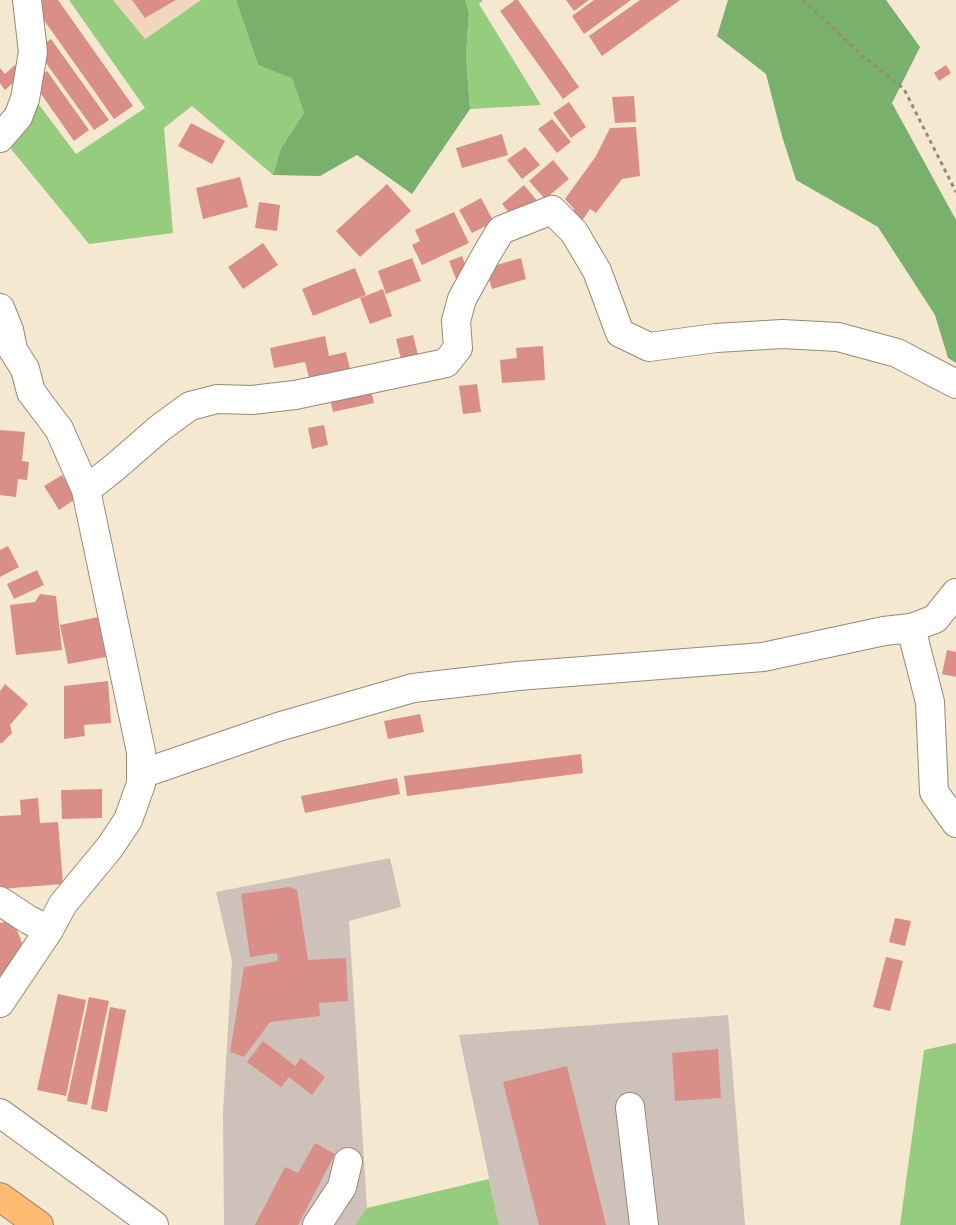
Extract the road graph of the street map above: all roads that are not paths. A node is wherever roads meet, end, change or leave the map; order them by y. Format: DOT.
graph roads {
  1 [pos="26,0"];
  2 [pos="0,138"];
  3 [pos="0,308"];
  4 [pos="956,384"];
  5 [pos="86,490"];
  6 [pos="956,593"];
  7 [pos="910,628"];
  8 [pos="141,774"];
  9 [pos="956,823"];
  10 [pos="0,901"];
  11 [pos="49,930"];
  12 [pos="0,1003"];
  13 [pos="630,1107"];
  14 [pos="0,1113"];
  15 [pos="348,1162"];
  16 [pos="0,1197"];
  17 [pos="39,1225"];
  18 [pos="154,1225"];
  19 [pos="317,1225"];
  20 [pos="644,1225"];
  1 -- 2 [label="street"];
  3 -- 5 [label="street"];
  4 -- 5 [label="street"];
  5 -- 8 [label="street"];
  6 -- 7 [label="street"];
  7 -- 8 [label="street"];
  7 -- 9 [label="street"];
  8 -- 11 [label="street"];
  10 -- 11 [label="street"];
  11 -- 12 [label="street"];
  13 -- 20 [label="street"];
  14 -- 18 [label="street"];
  15 -- 19 [label="street"];
  16 -- 17 [label="highway"];
}
